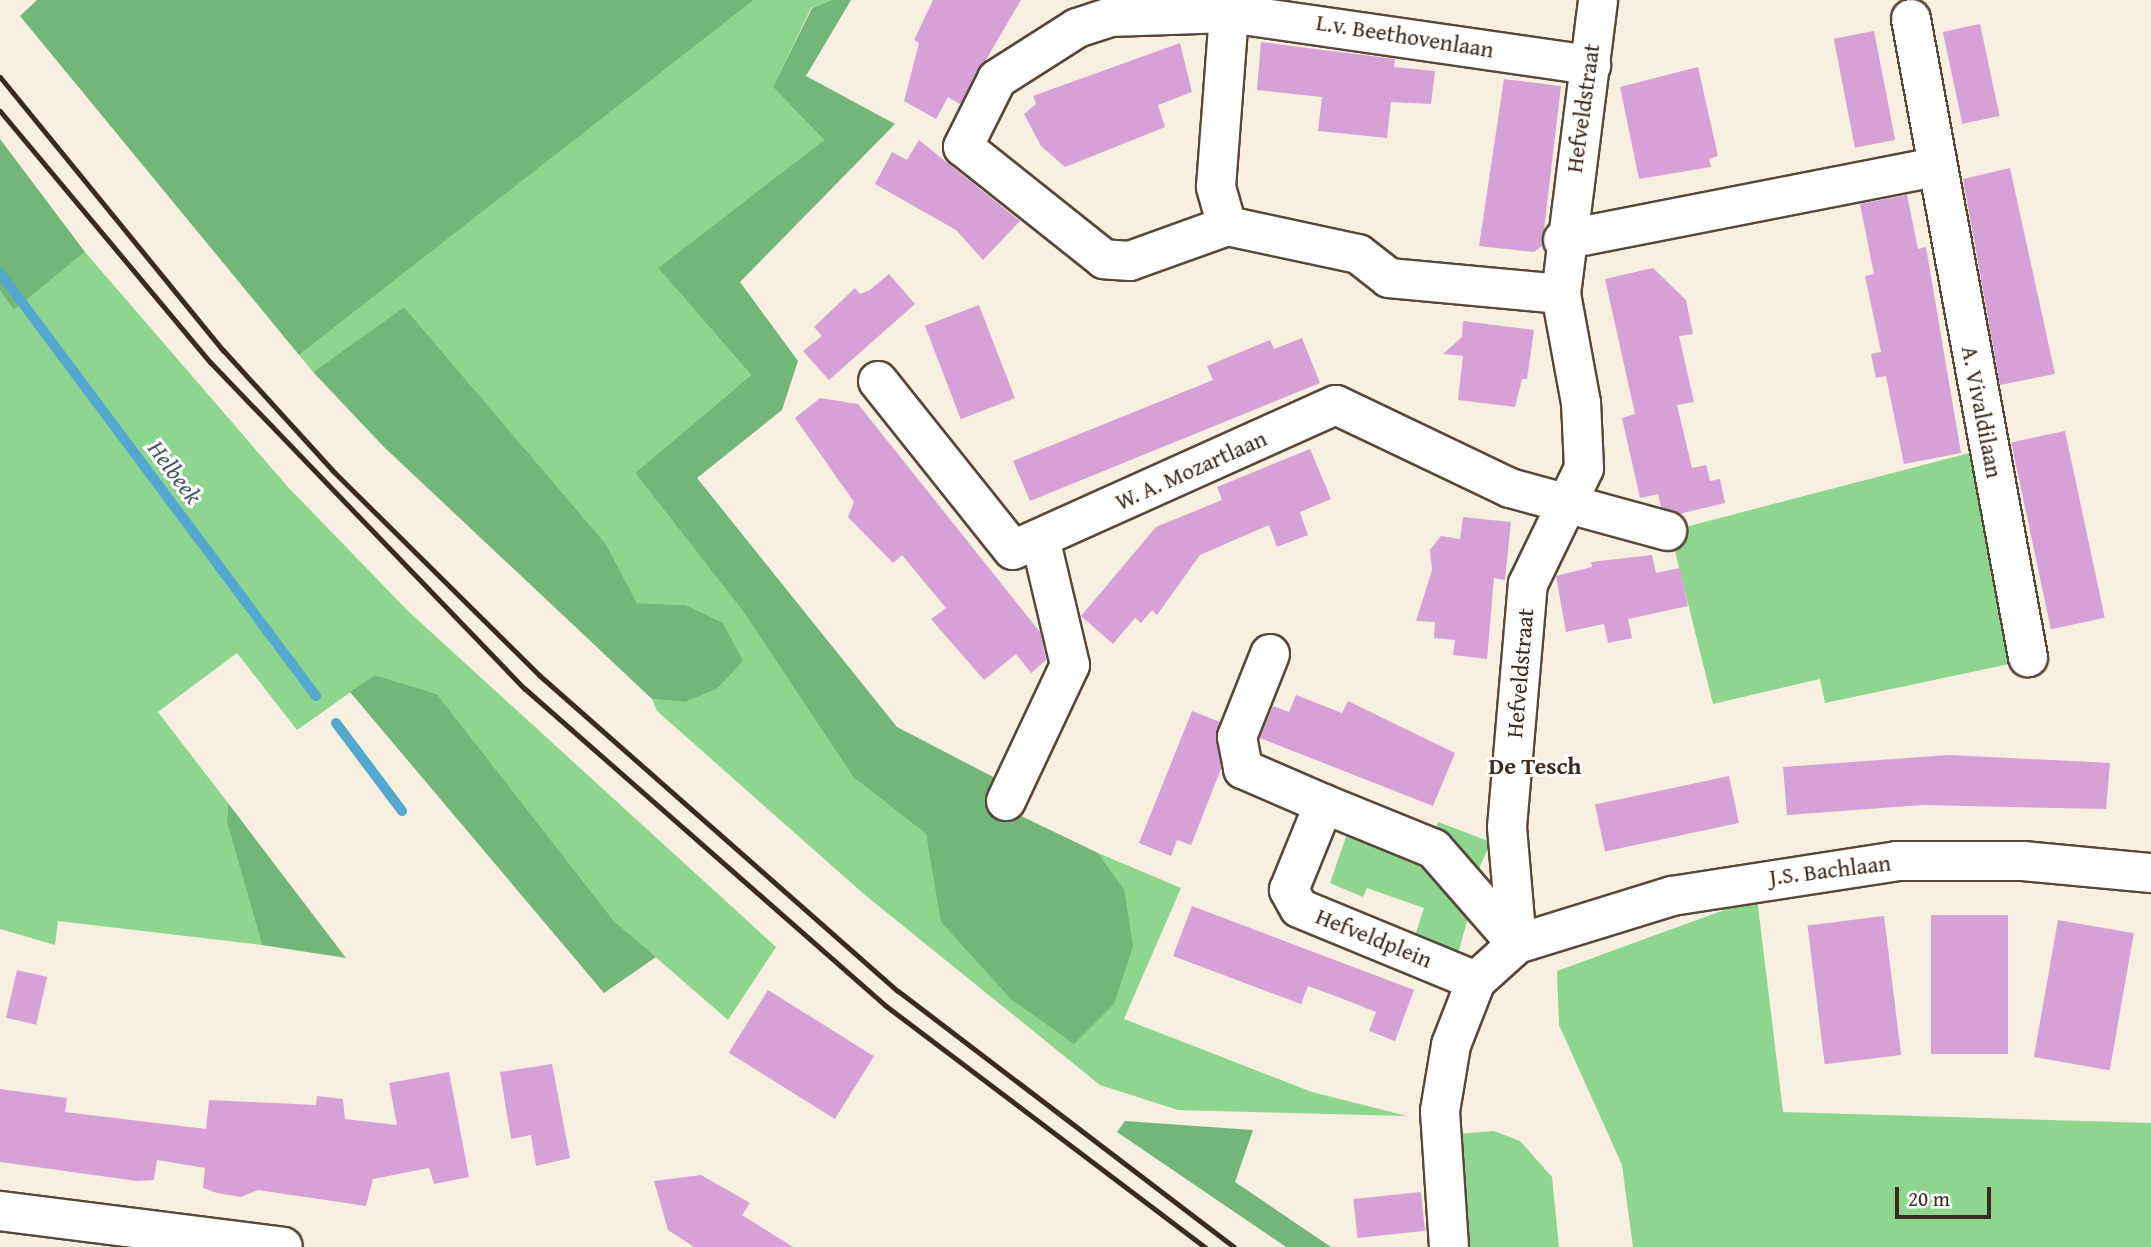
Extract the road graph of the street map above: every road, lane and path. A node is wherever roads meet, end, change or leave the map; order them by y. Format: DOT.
graph roads {
  1 [pos="1598,0"];
  2 [pos="1229,13"];
  3 [pos="1072,14"];
  4 [pos="1911,19"];
  5 [pos="1591,65"];
  6 [pos="1934,167"];
  7 [pos="1227,226"];
  8 [pos="1563,240"];
  9 [pos="1561,294"];
  10 [pos="878,381"];
  11 [pos="1567,503"];
  12 [pos="1667,531"];
  13 [pos="1040,538"];
  14 [pos="1270,654"];
  15 [pos="2028,657"];
  16 [pos="1006,801"];
  17 [pos="1324,804"];
  18 [pos="2151,873"];
  19 [pos="1517,944"];
  20 [pos="1476,981"];
  21 [pos="0,1210"];
  22 [pos="284,1247"];
  23 [pos="1449,1247"];
  1 -- 5 [label="street, Hefveldstraat"];
  2 -- 3 [label="street, L.v. Beethovenlaan"];
  2 -- 5 [label="street, L.v. Beethovenlaan"];
  2 -- 7 [label="street"];
  3 -- 7 [label="street, L.v. Beethovenlaan"];
  4 -- 6 [label="street, A. Vivaldilaan"];
  5 -- 8 [label="street, Hefveldstraat"];
  6 -- 8 [label="street"];
  6 -- 15 [label="street, A. Vivaldilaan"];
  7 -- 9 [label="street"];
  8 -- 9 [label="street, Hefveldstraat"];
  9 -- 11 [label="street, Hefveldstraat"];
  10 -- 13 [label="street, W. A. Mozartlaan"];
  11 -- 12 [label="street"];
  11 -- 13 [label="street, W. A. Mozartlaan"];
  11 -- 19 [label="street, Hefveldstraat"];
  13 -- 16 [label="street"];
  14 -- 17 [label="street"];
  17 -- 19 [label="street"];
  17 -- 20 [label="street, Hefveldplein"];
  18 -- 19 [label="street, J.S. Bachlaan"];
  19 -- 20 [label="street"];
  20 -- 23 [label="street"];
  21 -- 22 [label="street"];
}
